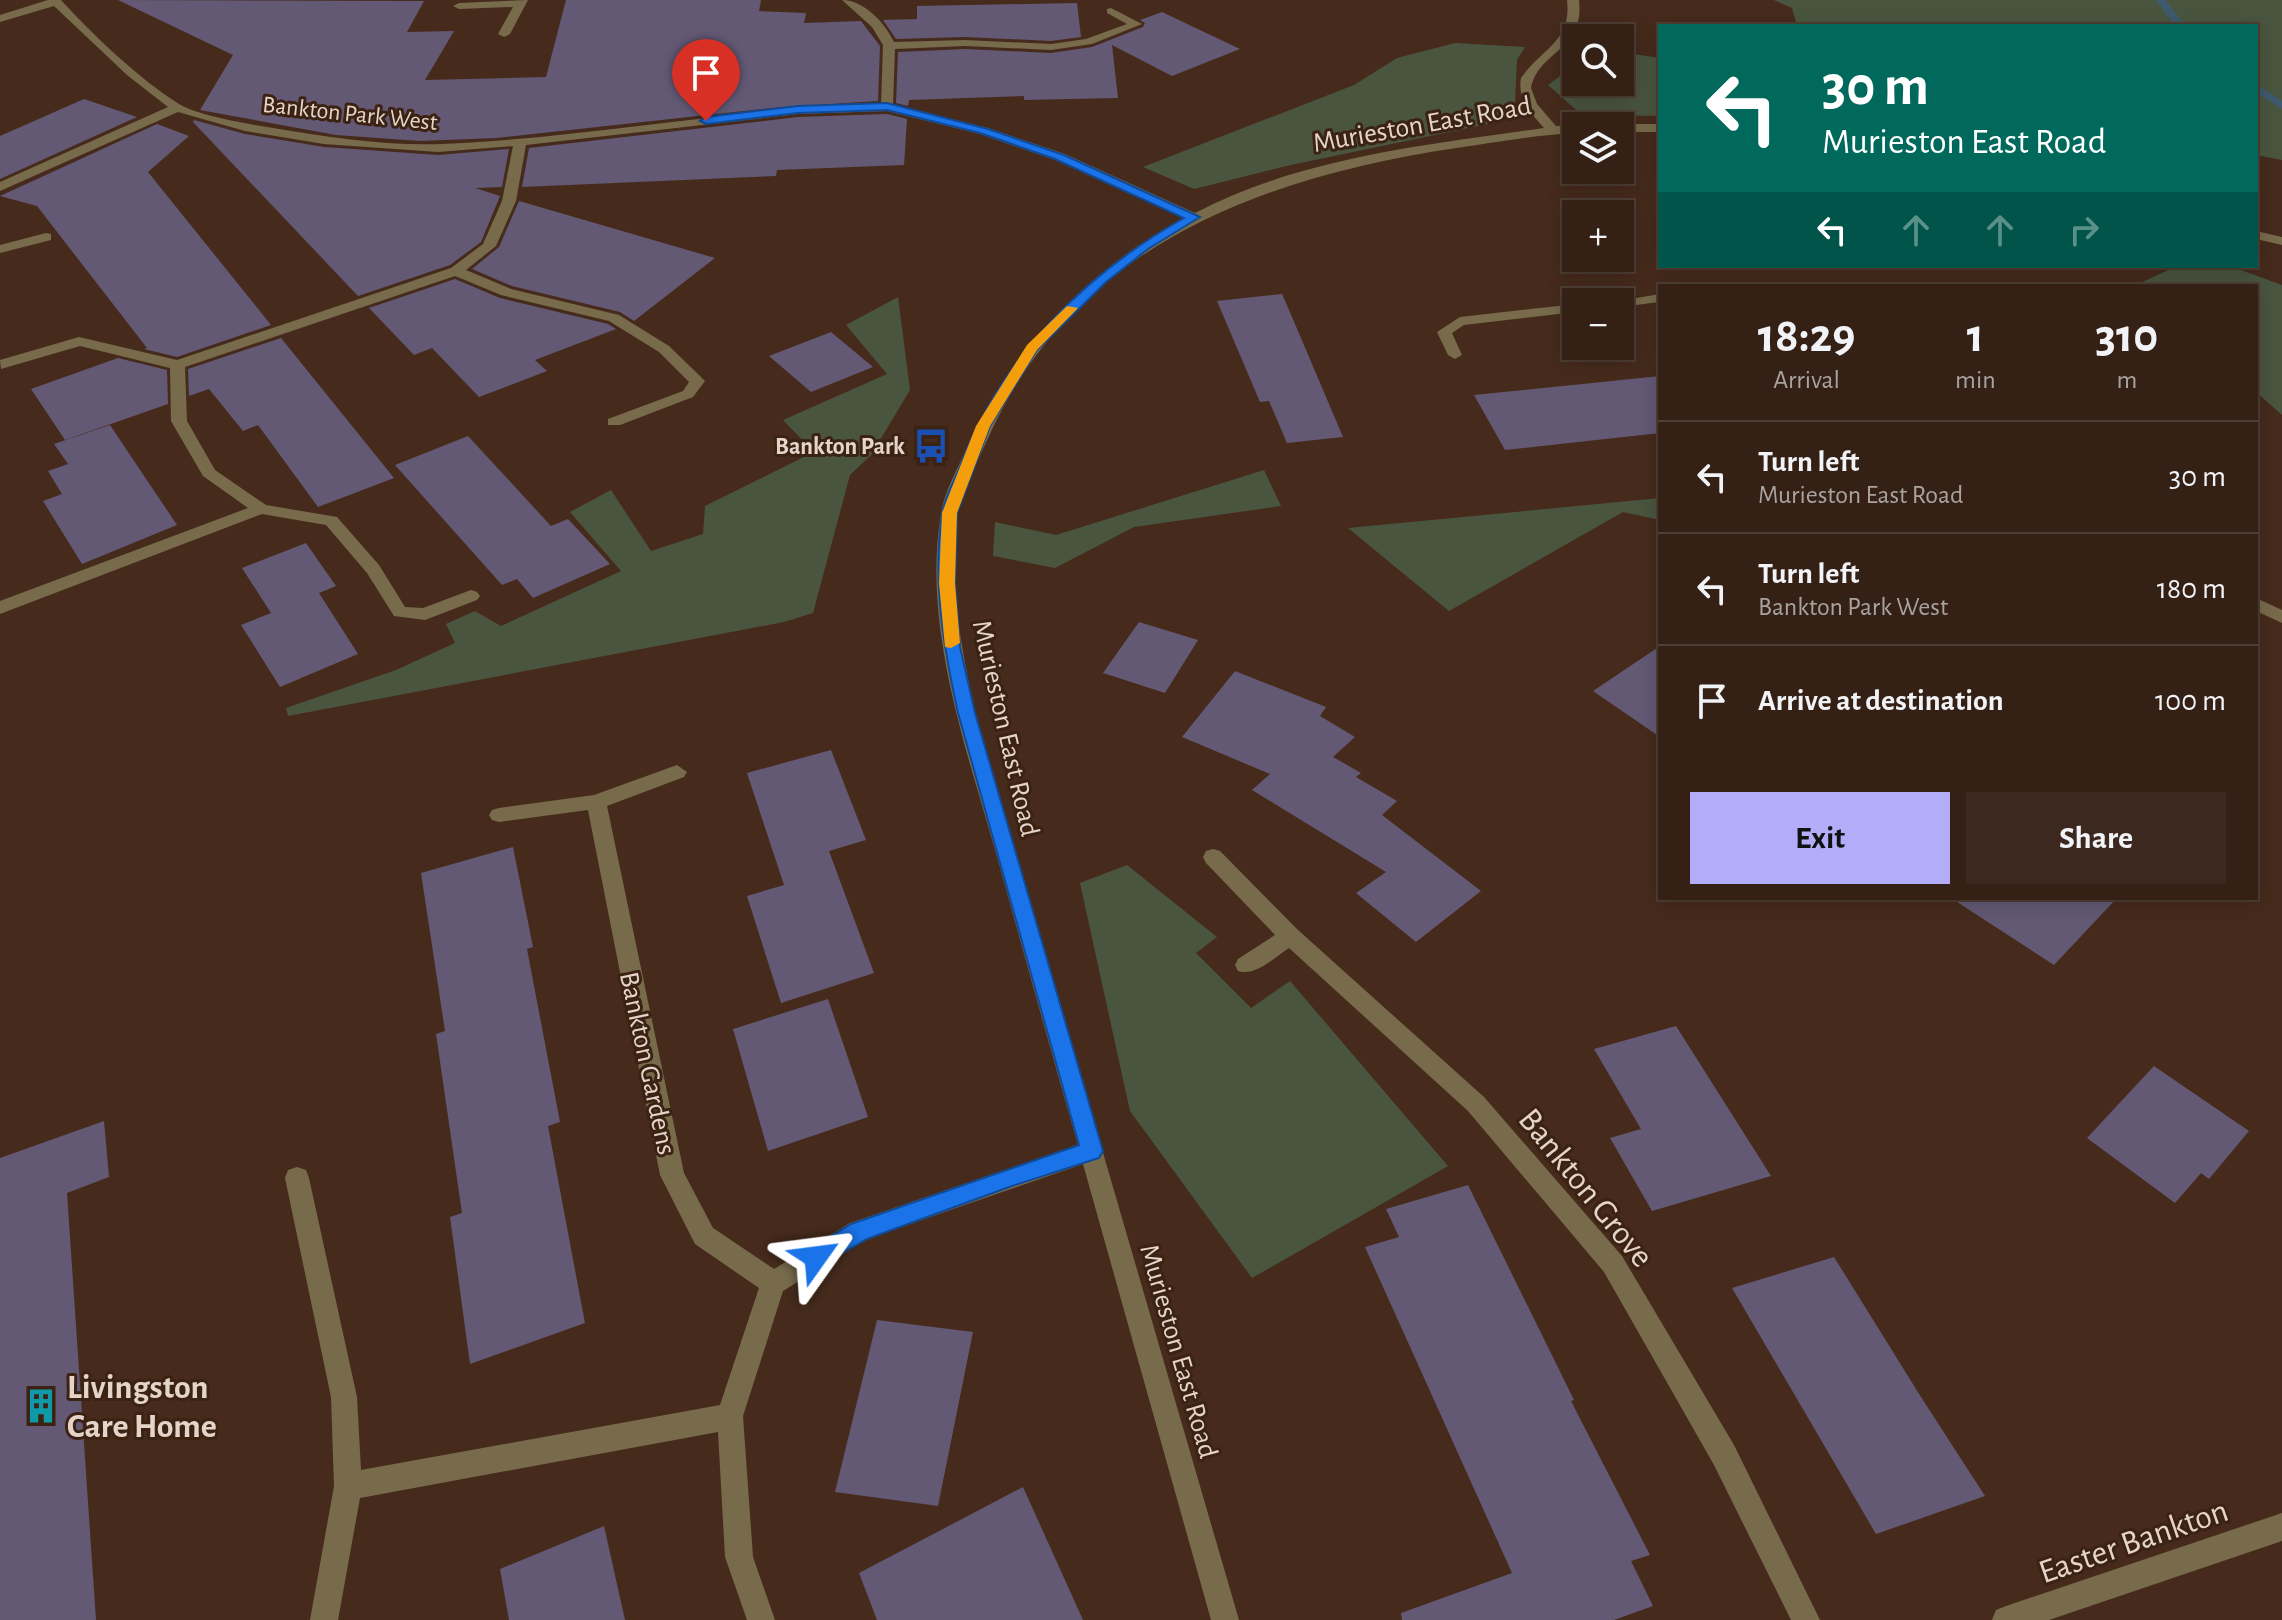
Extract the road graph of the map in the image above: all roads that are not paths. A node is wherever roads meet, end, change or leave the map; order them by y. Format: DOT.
graph roads {
  1 [pos="848,0"];
  2 [pos="1573,0"];
  3 [pos="56,1"];
  4 [pos="520,2"];
  5 [pos="459,6"];
  6 [pos="1111,11"];
  7 [pos="0,19"];
  8 [pos="504,34"];
  9 [pos="891,46"];
  10 [pos="887,107"];
  11 [pos="177,108"];
  12 [pos="1634,128"];
  13 [pos="1658,128"];
  14 [pos="1553,130"];
  15 [pos="1562,130"];
  16 [pos="520,142"];
  17 [pos="0,187"];
  18 [pos="1193,217"];
  19 [pos="2258,235"];
  20 [pos="46,237"];
  21 [pos="2282,241"];
  22 [pos="0,249"];
  23 [pos="456,271"];
  24 [pos="1658,298"];
  25 [pos="1634,301"];
  26 [pos="1562,310"];
  27 [pos="1455,355"];
  28 [pos="1,364"];
  29 [pos="177,365"];
  30 [pos="614,422"];
  31 [pos="261,509"];
  32 [pos="471,596"];
  33 [pos="2258,605"];
  34 [pos="0,608"];
  35 [pos="2282,617"];
  36 [pos="677,772"];
  37 [pos="596,802"];
  38 [pos="499,815"];
  39 [pos="1213,857"];
  40 [pos="1290,936"];
  41 [pos="1246,965"];
  42 [pos="1092,1151"];
  43 [pos="297,1178"];
  44 [pos="773,1283"];
  45 [pos="730,1416"];
  46 [pos="348,1486"];
  47 [pos="2282,1527"];
  48 [pos="324,1620"];
  49 [pos="761,1620"];
  50 [pos="1225,1620"];
  51 [pos="1806,1620"];
  52 [pos="2006,1620"];
  1 -- 9 [label="street"];
  2 -- 14 [label="street"];
  3 -- 7 [label="street, Bankton Park West"];
  3 -- 11 [label="street, Bankton Park West"];
  4 -- 5 [label="street"];
  4 -- 8 [label="street"];
  6 -- 9 [label="street"];
  9 -- 10 [label="street"];
  10 -- 16 [label="street, Bankton Park West"];
  10 -- 18 [label="street, Bankton Park West"];
  11 -- 16 [label="street, Bankton Park West"];
  11 -- 17 [label="street"];
  12 -- 13 [label="street"];
  14 -- 15 [label="street, Murieston East Road"];
  14 -- 18 [label="street, Murieston East Road"];
  16 -- 23 [label="street"];
  18 -- 42 [label="street, Murieston East Road"];
  19 -- 21 [label="street"];
  20 -- 22 [label="street"];
  23 -- 29 [label="street"];
  23 -- 30 [label="street"];
  24 -- 25 [label="street"];
  26 -- 27 [label="street"];
  28 -- 29 [label="street"];
  29 -- 31 [label="street"];
  31 -- 32 [label="street"];
  31 -- 34 [label="street"];
  33 -- 35 [label="street"];
  36 -- 37 [label="street"];
  37 -- 38 [label="street"];
  37 -- 44 [label="street, Bankton Gardens"];
  39 -- 40 [label="street, Bankton Grove"];
  40 -- 41 [label="street"];
  40 -- 51 [label="street, Bankton Grove"];
  42 -- 44 [label="street"];
  42 -- 50 [label="street, Murieston East Road"];
  43 -- 46 [label="street"];
  44 -- 45 [label="street"];
  45 -- 46 [label="street"];
  45 -- 49 [label="street"];
  46 -- 48 [label="street"];
  47 -- 52 [label="street, Easter Bankton"];
}
